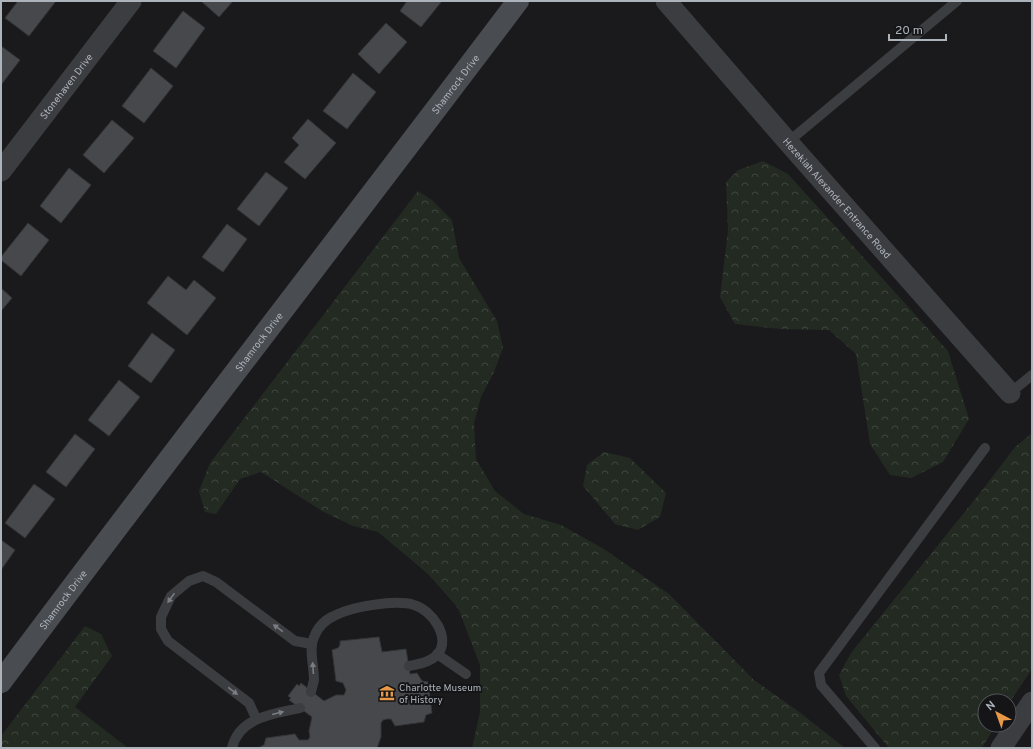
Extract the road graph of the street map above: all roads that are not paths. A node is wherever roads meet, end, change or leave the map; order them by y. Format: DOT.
graph roads {
  1 [pos="131,1"];
  2 [pos="518,1"];
  3 [pos="666,1"];
  4 [pos="957,1"];
  5 [pos="788,142"];
  6 [pos="1,171"];
  7 [pos="1032,375"];
  8 [pos="1010,393"];
  9 [pos="985,448"];
  10 [pos="312,644"];
  11 [pos="437,654"];
  12 [pos="409,666"];
  13 [pos="466,674"];
  14 [pos="1,682"];
  15 [pos="312,692"];
  16 [pos="1032,702"];
  17 [pos="300,708"];
  18 [pos="256,718"];
  19 [pos="232,748"];
  20 [pos="875,748"];
  21 [pos="1001,748"];
  1 -- 6 [label="street, Stonehaven Drive"];
  2 -- 14 [label="street, Shamrock Drive"];
  3 -- 5 [label="street, Hezekiah Alexander Entrance Road"];
  4 -- 5 [label="lane"];
  5 -- 8 [label="street, Hezekiah Alexander Entrance Road"];
  7 -- 8 [label="lane"];
  9 -- 20 [label="lane"];
  10 -- 11 [label="lane"];
  15 -- 10 [label="lane, one-way"];
  10 -- 18 [label="lane, one-way"];
  11 -- 12 [label="lane"];
  11 -- 13 [label="lane"];
  16 -- 21 [label="street"];
  18 -- 17 [label="lane, one-way"];
  18 -- 19 [label="lane"];
}
